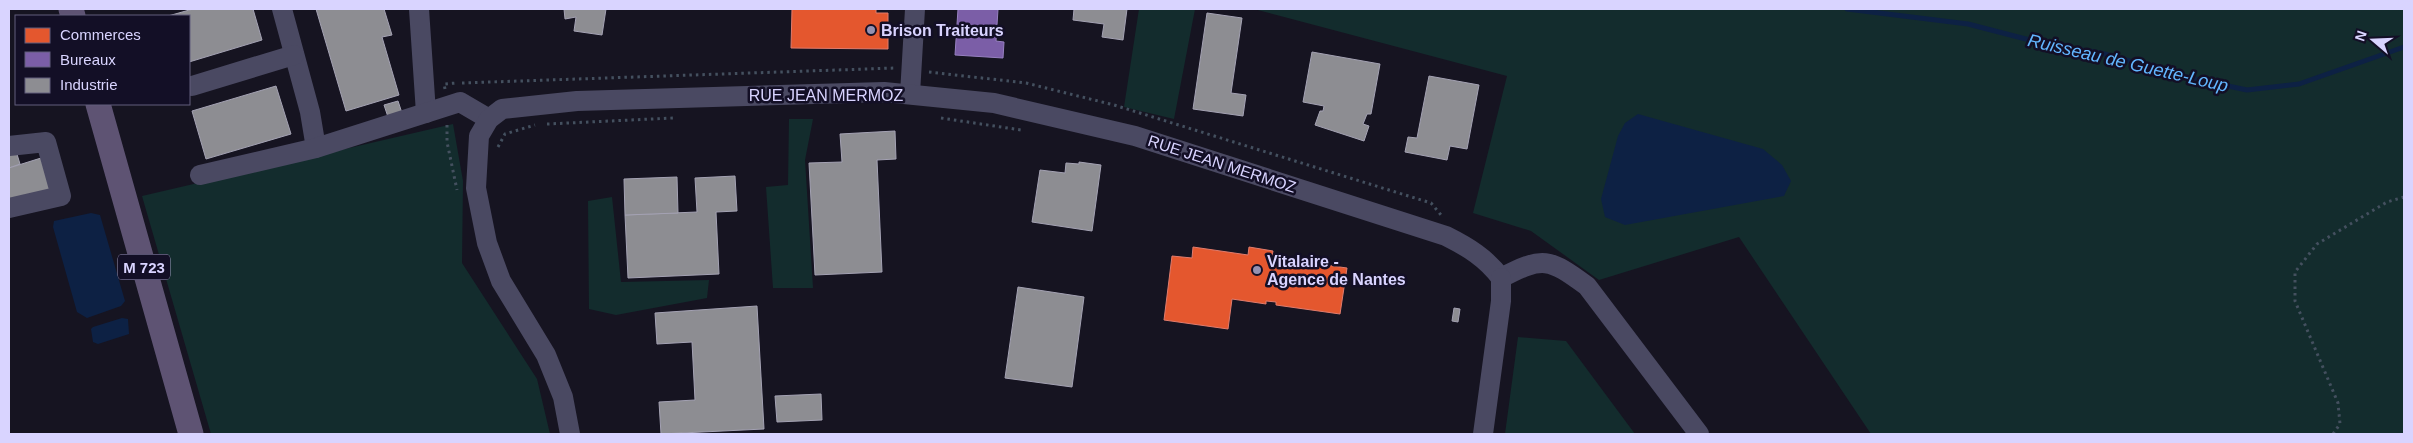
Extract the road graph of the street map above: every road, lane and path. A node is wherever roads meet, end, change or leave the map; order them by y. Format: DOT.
graph roads {
  1 [pos="282,9"];
  2 [pos="420,9"];
  3 [pos="916,9"];
  4 [pos="294,55"];
  5 [pos="192,86"];
  6 [pos="910,94"];
  7 [pos="98,105"];
  8 [pos="426,112"];
  9 [pos="937,117"];
  10 [pos="674,118"];
  11 [pos="489,119"];
  12 [pos="1031,131"];
  13 [pos="9,146"];
  14 [pos="316,148"];
  15 [pos="496,154"];
  16 [pos="200,175"];
  17 [pos="2404,197"];
  18 [pos="9,208"];
  19 [pos="1500,278"];
  20 [pos="191,433"];
  21 [pos="570,434"];
  22 [pos="1483,434"];
  23 [pos="1699,434"];
  24 [pos="2333,434"];
  1 -- 4 [label="street"];
  2 -- 8 [label="street"];
  3 -- 6 [label="street"];
  4 -- 5 [label="street"];
  4 -- 14 [label="street"];
  6 -- 11 [label="street, RUE JEAN MERMOZ"];
  6 -- 19 [label="street, RUE JEAN MERMOZ"];
  7 -- 20 [label="main road, M 723"];
  8 -- 11 [label="street"];
  8 -- 14 [label="street"];
  9 -- 12 [label="path"];
  10 -- 15 [label="path"];
  11 -- 21 [label="street"];
  13 -- 18 [label="street"];
  14 -- 16 [label="street"];
  17 -- 24 [label="path"];
  19 -- 22 [label="street"];
  19 -- 23 [label="street"];
}
